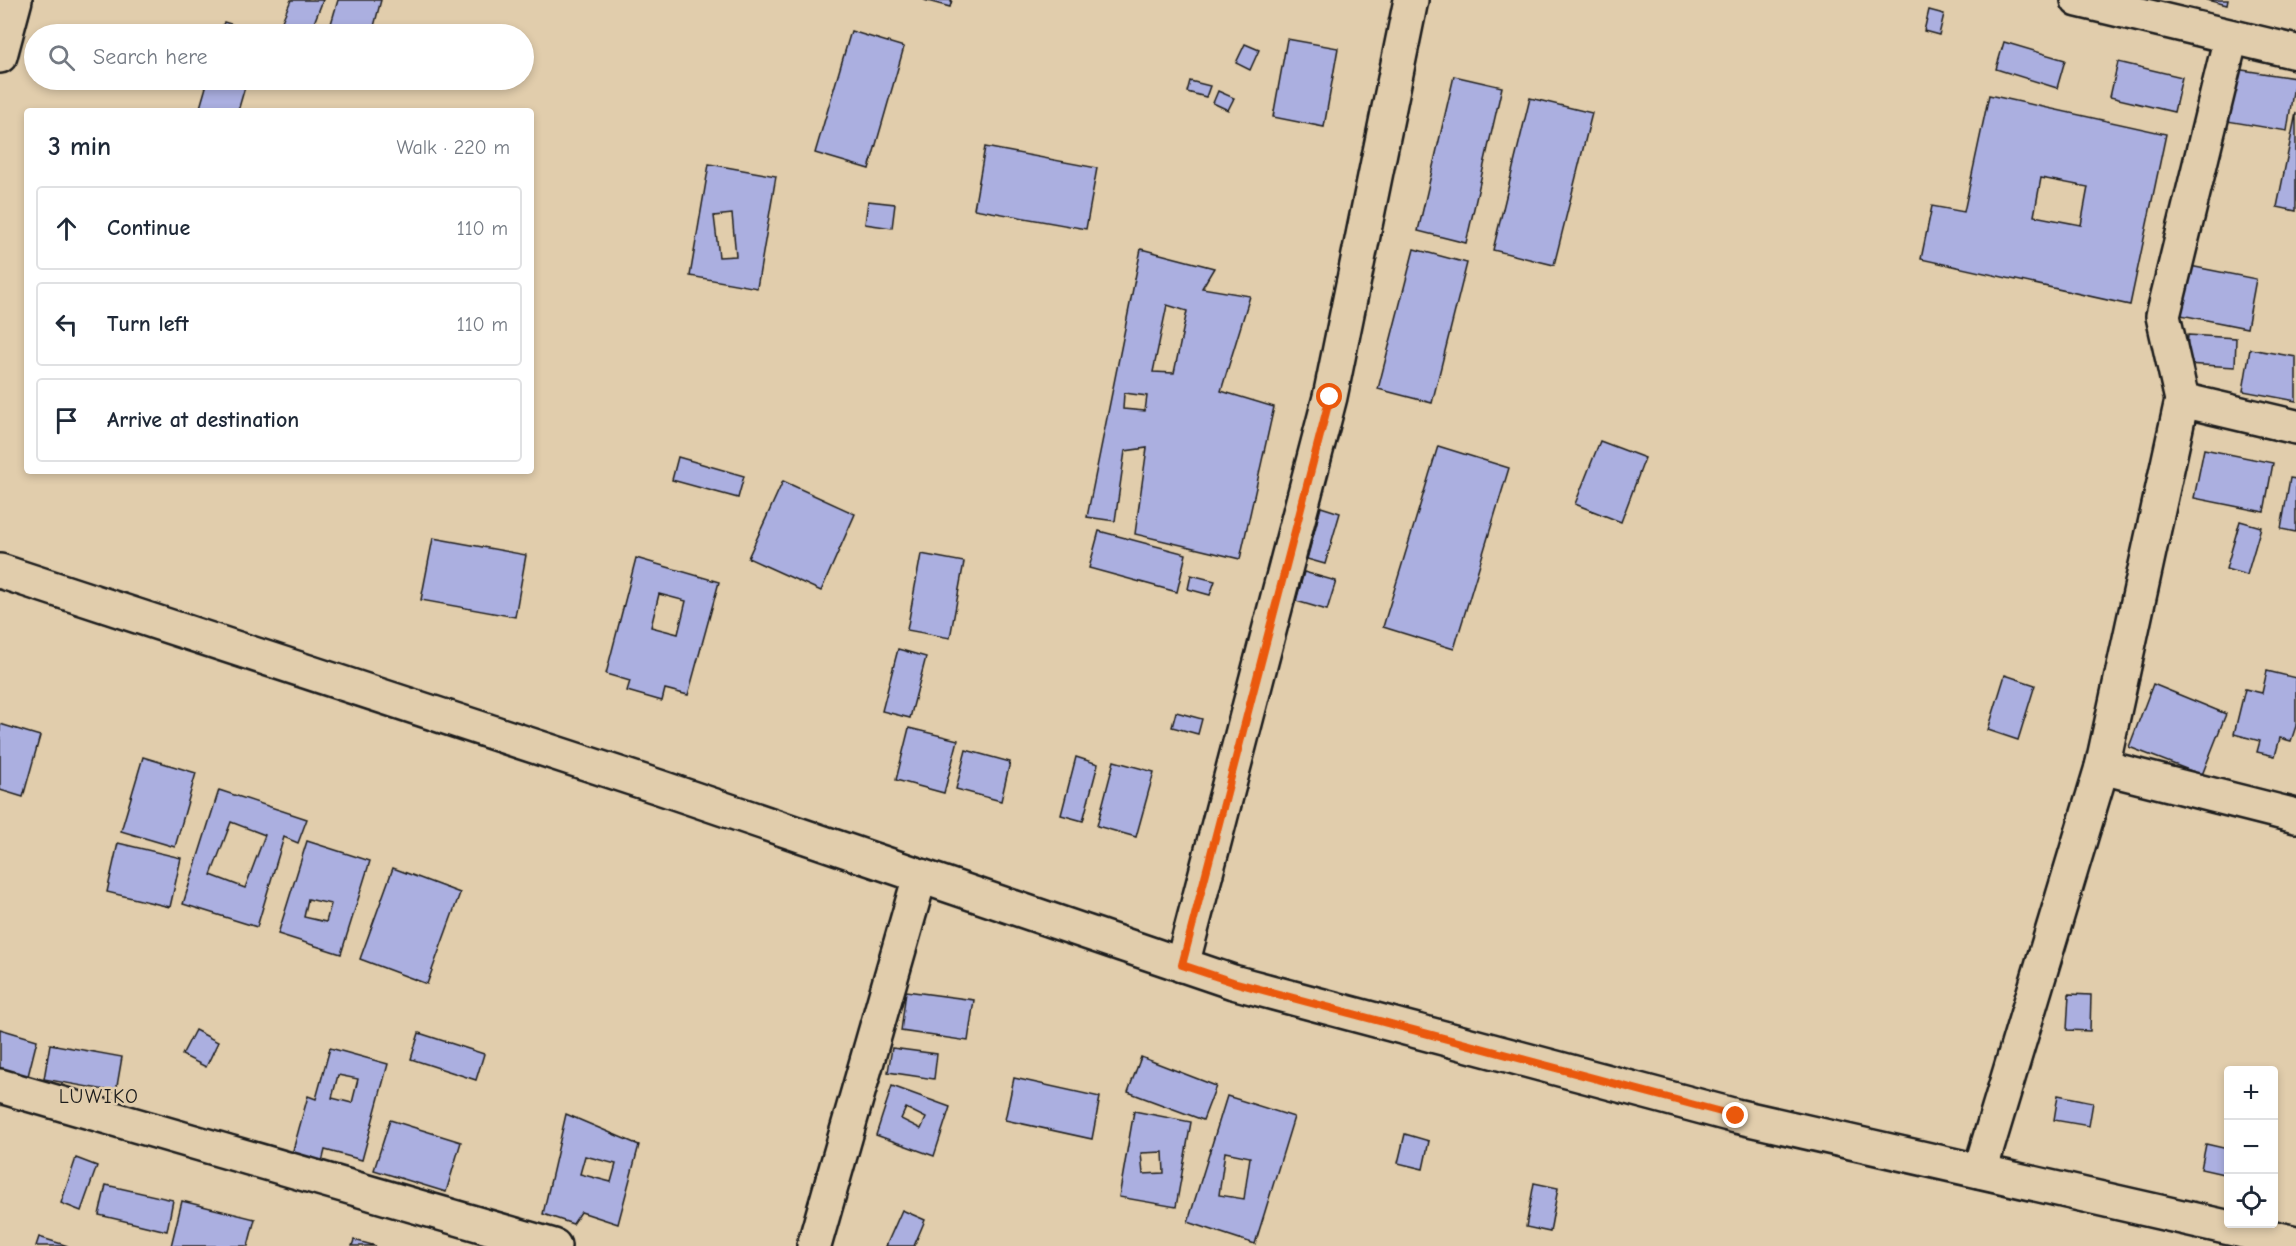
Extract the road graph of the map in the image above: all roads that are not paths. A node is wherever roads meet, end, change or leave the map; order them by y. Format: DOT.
graph roads {
  1 [pos="15,0"];
  2 [pos="1411,0"];
  3 [pos="2078,0"];
  4 [pos="2231,37"];
  5 [pos="2296,52"];
  6 [pos="0,56"];
  7 [pos="2182,400"];
  8 [pos="2296,428"];
  9 [pos="0,571"];
  10 [pos="2102,767"];
  11 [pos="2296,816"];
  12 [pos="920,876"];
  13 [pos="1182,965"];
  14 [pos="0,1086"];
  15 [pos="1980,1171"];
  16 [pos="2296,1243"];
  17 [pos="554,1246"];
  18 [pos="814,1246"];
  1 -- 6 [label="street"];
  2 -- 13 [label="street"];
  3 -- 4 [label="street"];
  4 -- 5 [label="street"];
  4 -- 7 [label="street"];
  7 -- 8 [label="street"];
  7 -- 10 [label="street"];
  9 -- 12 [label="street"];
  10 -- 11 [label="street"];
  10 -- 15 [label="street"];
  12 -- 13 [label="street"];
  12 -- 18 [label="street"];
  13 -- 15 [label="street"];
  14 -- 17 [label="street"];
  15 -- 16 [label="street"];
}
